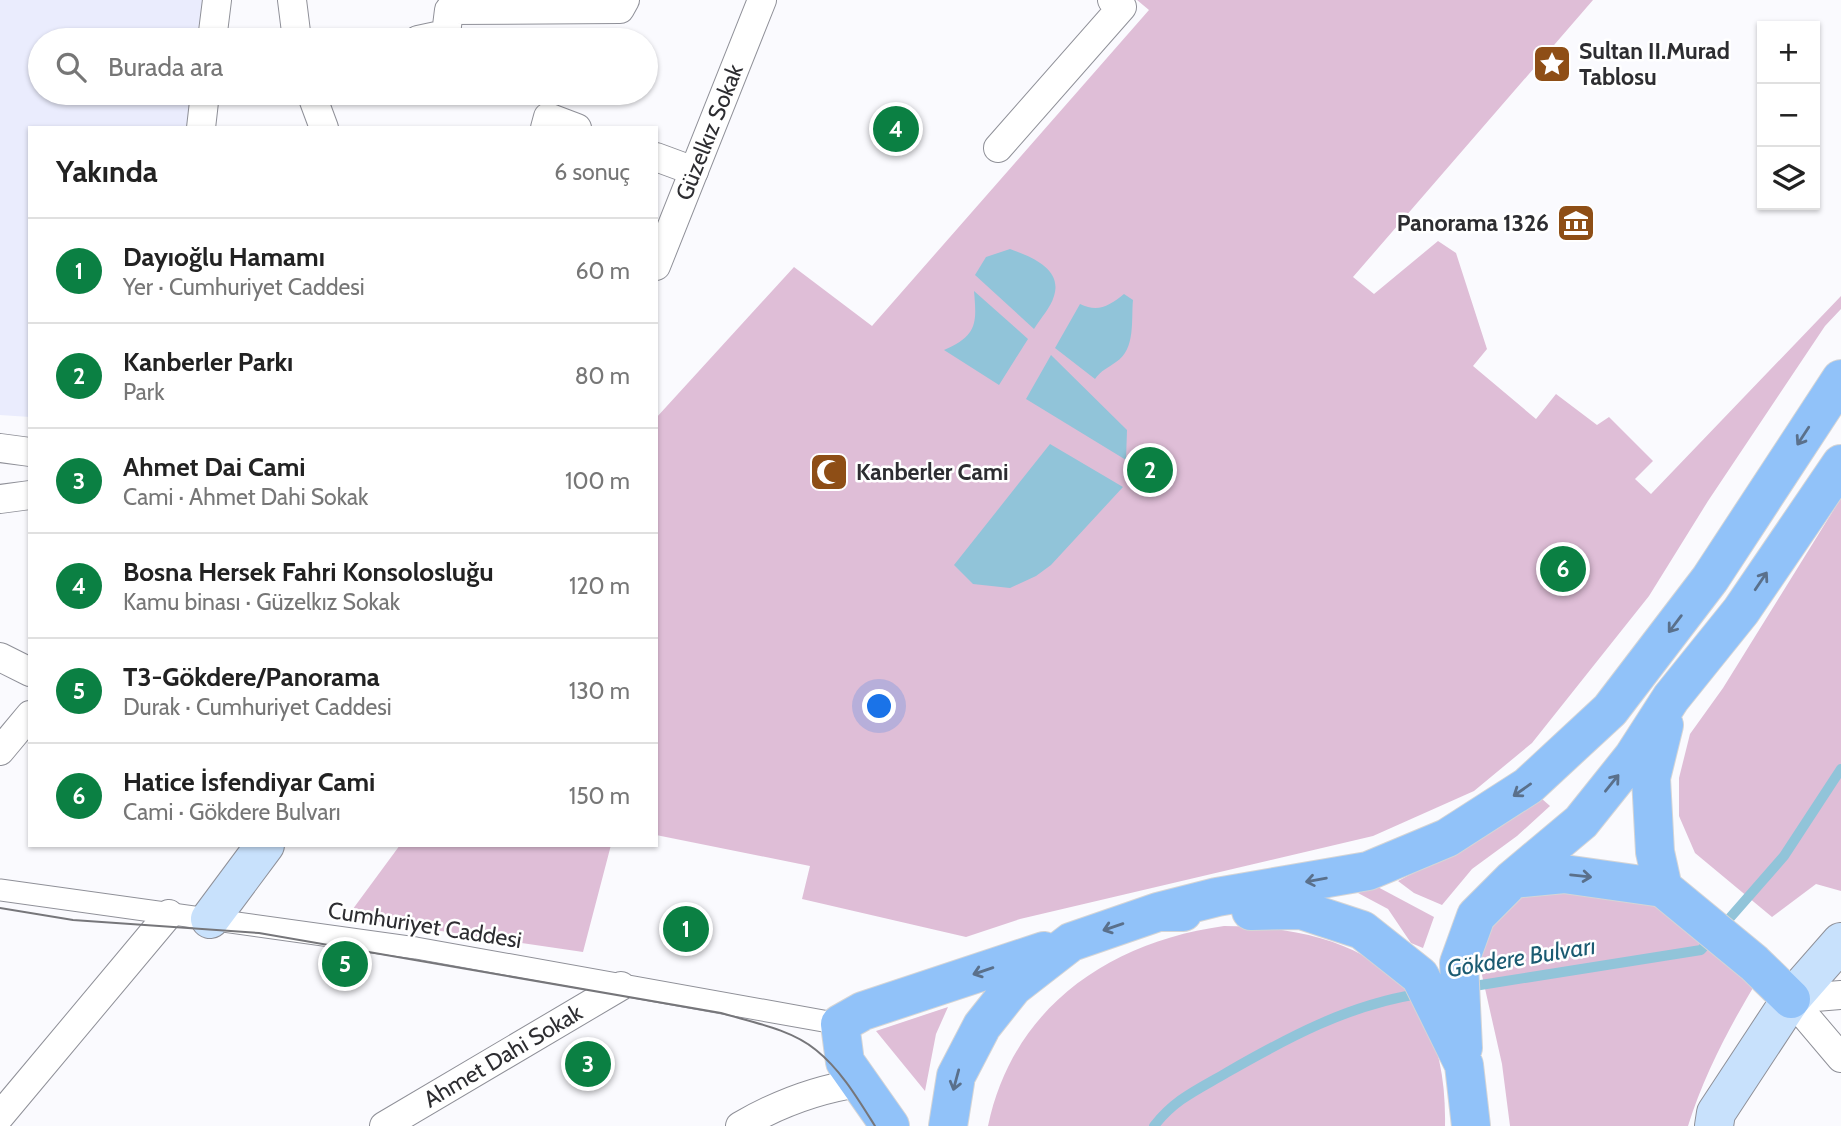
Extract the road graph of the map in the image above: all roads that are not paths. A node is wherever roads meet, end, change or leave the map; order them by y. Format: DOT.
graph roads {
  1 [pos="217,0"];
  2 [pos="292,0"];
  3 [pos="625,0"];
  4 [pos="762,0"];
  5 [pos="1112,0"];
  6 [pos="214,28"];
  7 [pos="296,28"];
  8 [pos="447,28"];
  9 [pos="204,105"];
  10 [pos="315,105"];
  11 [pos="546,122"];
  12 [pos="201,126"];
  13 [pos="323,126"];
  14 [pos="567,126"];
  15 [pos="998,148"];
  16 [pos="658,158"];
  17 [pos="694,172"];
  18 [pos="658,261"];
  19 [pos="1841,379"];
  20 [pos="0,449"];
  21 [pos="28,452"];
  22 [pos="1841,464"];
  23 [pos="28,495"];
  24 [pos="0,499"];
  25 [pos="0,657"];
  26 [pos="28,671"];
  27 [pos="1671,698"];
  28 [pos="28,717"];
  29 [pos="0,751"];
  30 [pos="264,847"];
  31 [pos="1513,878"];
  32 [pos="1662,888"];
  33 [pos="0,890"];
  34 [pos="1158,912"];
  35 [pos="169,914"];
  36 [pos="210,919"];
  37 [pos="1070,942"];
  38 [pos="1841,942"];
  39 [pos="621,986"];
  40 [pos="1841,995"];
  41 [pos="1791,999"];
  42 [pos="840,1024"];
  43 [pos="1841,1058"];
  44 [pos="1464,1065"];
  45 [pos="860,1083"];
  46 [pos="0,1116"];
  47 [pos="384,1126"];
  48 [pos="740,1126"];
  49 [pos="890,1126"];
  50 [pos="948,1126"];
  51 [pos="1471,1126"];
  52 [pos="1714,1126"];
  1 -- 6 [label="street"];
  2 -- 7 [label="street"];
  3 -- 8 [label="street"];
  4 -- 17 [label="street, Güzelkız Sokak"];
  5 -- 15 [label="street"];
  9 -- 12 [label="street"];
  10 -- 13 [label="street"];
  11 -- 14 [label="street"];
  16 -- 17 [label="street"];
  17 -- 18 [label="street, Güzelkız Sokak"];
  19 -- 34 [label="main road, one-way"];
  20 -- 21 [label="street"];
  27 -- 22 [label="main road, one-way"];
  23 -- 24 [label="street"];
  25 -- 26 [label="street"];
  31 -- 27 [label="main road, one-way"];
  27 -- 32 [label="main road"];
  28 -- 29 [label="street"];
  30 -- 36 [label="main road"];
  31 -- 32 [label="main road, one-way"];
  31 -- 44 [label="main road"];
  32 -- 41 [label="main road"];
  33 -- 35 [label="street, Cumhuriyet Caddesi"];
  34 -- 37 [label="main road, one-way"];
  34 -- 44 [label="main road"];
  35 -- 36 [label="street, Cumhuriyet Caddesi"];
  35 -- 46 [label="street"];
  36 -- 39 [label="street, Cumhuriyet Caddesi"];
  37 -- 42 [label="main road, one-way"];
  37 -- 50 [label="main road, one-way"];
  38 -- 41 [label="main road"];
  39 -- 42 [label="street, Cumhuriyet Caddesi"];
  39 -- 47 [label="street, Ahmet Dahi Sokak"];
  40 -- 41 [label="street"];
  41 -- 43 [label="street"];
  41 -- 52 [label="main road"];
  42 -- 45 [label="main road"];
  44 -- 51 [label="main road"];
  45 -- 48 [label="street"];
  45 -- 49 [label="main road"];
}
